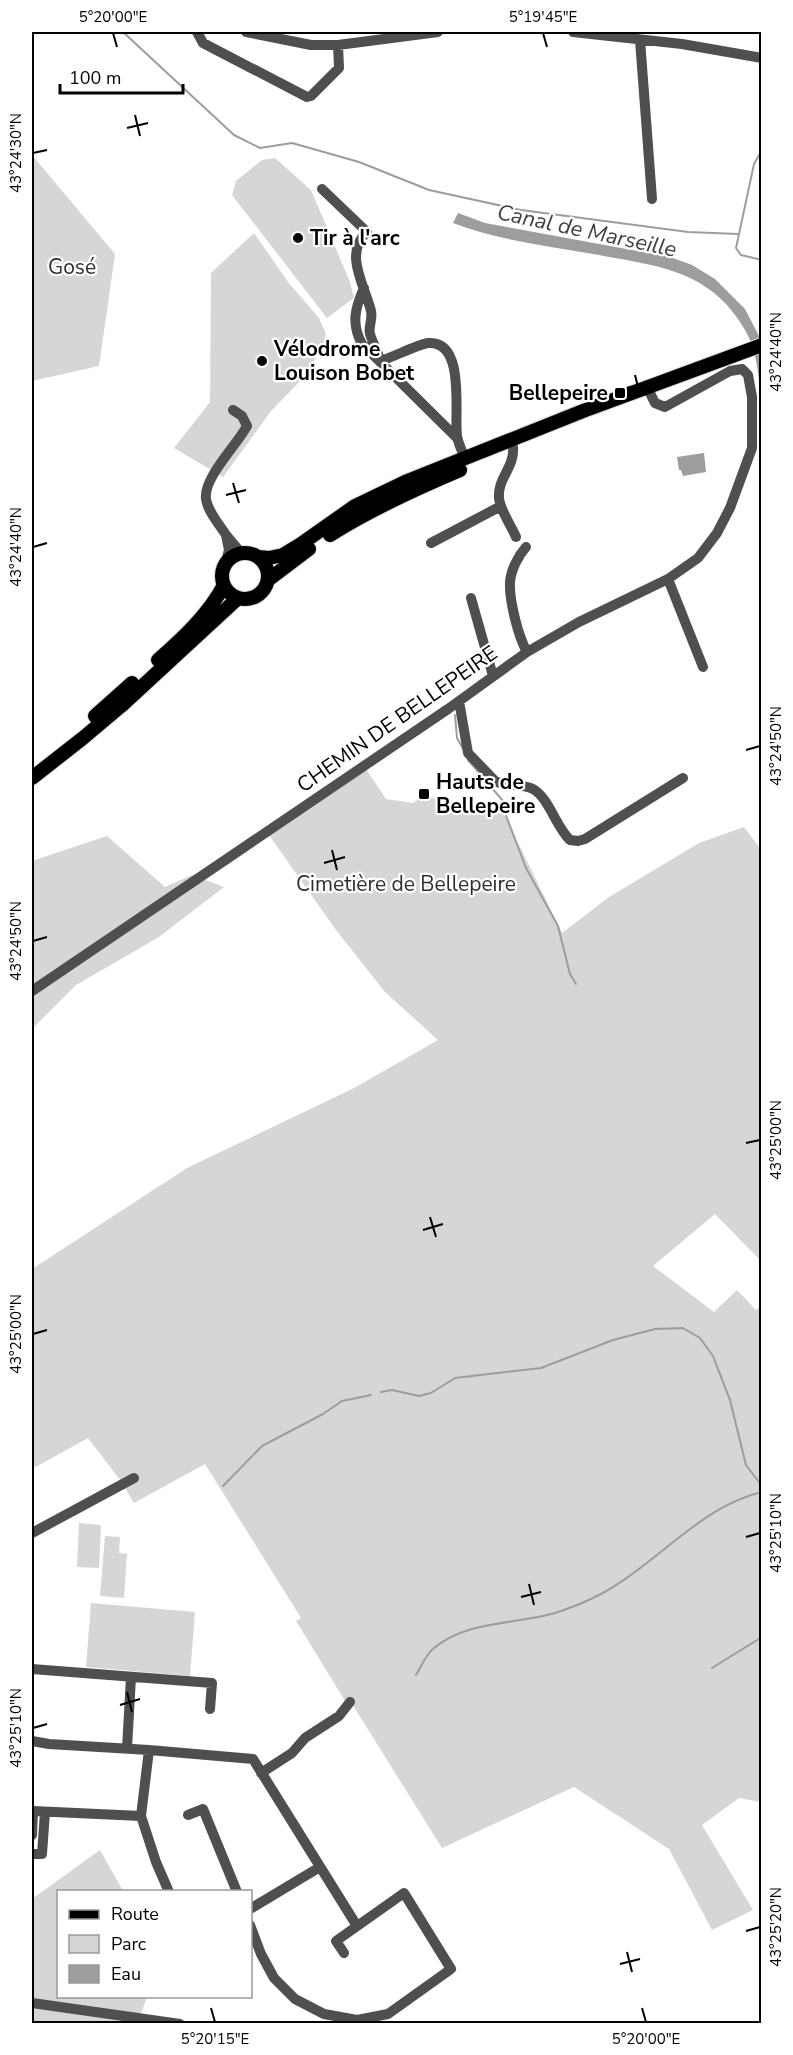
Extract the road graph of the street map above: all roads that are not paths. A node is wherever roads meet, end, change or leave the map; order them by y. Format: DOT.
graph roads {
  1 [pos="197,32"];
  2 [pos="246,32"];
  3 [pos="438,32"];
  4 [pos="573,32"];
  5 [pos="640,40"];
  6 [pos="338,45"];
  7 [pos="762,58"];
  8 [pos="322,189"];
  9 [pos="652,199"];
  10 [pos="364,288"];
  11 [pos="762,345"];
  12 [pos="380,361"];
  13 [pos="649,390"];
  14 [pos="233,410"];
  15 [pos="457,438"];
  16 [pos="513,447"];
  17 [pos="465,458"];
  18 [pos="501,506"];
  19 [pos="226,536"];
  20 [pos="516,537"];
  21 [pos="430,543"];
  22 [pos="526,547"];
  23 [pos="242,554"];
  24 [pos="258,557"];
  25 [pos="225,565"];
  26 [pos="668,579"];
  27 [pos="268,580"];
  28 [pos="224,585"];
  29 [pos="238,598"];
  30 [pos="471,598"];
  31 [pos="526,652"];
  32 [pos="703,667"];
  33 [pos="493,676"];
  34 [pos="459,701"];
  35 [pos="32,768"];
  36 [pos="32,778"];
  37 [pos="683,778"];
  38 [pos="32,991"];
  39 [pos="134,1478"];
  40 [pos="32,1533"];
  41 [pos="32,1668"];
  42 [pos="131,1677"];
  43 [pos="350,1702"];
  44 [pos="210,1709"];
  45 [pos="32,1741"];
  46 [pos="127,1748"];
  47 [pos="149,1750"];
  48 [pos="261,1773"];
  49 [pos="45,1812"];
  50 [pos="188,1815"];
  51 [pos="141,1816"];
  52 [pos="32,1836"];
  53 [pos="32,1854"];
  54 [pos="320,1867"];
  55 [pos="168,1890"];
  56 [pos="236,1890"];
  57 [pos="252,1908"];
  58 [pos="357,1926"];
  59 [pos="252,1935"];
  60 [pos="344,1953"];
  61 [pos="256,1956"];
  62 [pos="32,2003"];
  63 [pos="180,2024"];
  1 -- 6 [label="street"];
  2 -- 6 [label="street"];
  3 -- 6 [label="street"];
  4 -- 5 [label="street"];
  5 -- 7 [label="street"];
  5 -- 9 [label="street"];
  8 -- 10 [label="street"];
  10 -- 12 [label="street"];
  10 -- 12 [label="street"];
  11 -- 13 [label="main road"];
  12 -- 15 [label="street"];
  12 -- 15 [label="street"];
  13 -- 16 [label="main road"];
  13 -- 17 [label="main road"];
  13 -- 26 [label="street, CHEMIN DE BELLEPEIRE"];
  14 -- 19 [label="street"];
  15 -- 17 [label="street"];
  16 -- 18 [label="street"];
  16 -- 27 [label="main road"];
  17 -- 24 [label="main road"];
  18 -- 20 [label="street"];
  18 -- 21 [label="street"];
  19 -- 23 [label="street"];
  19 -- 25 [label="street"];
  22 -- 31 [label="street"];
  23 -- 24 [label="main road"];
  23 -- 25 [label="main road"];
  24 -- 27 [label="main road"];
  25 -- 28 [label="main road"];
  26 -- 31 [label="street, CHEMIN DE BELLEPEIRE"];
  26 -- 32 [label="street"];
  27 -- 29 [label="main road"];
  28 -- 29 [label="main road"];
  28 -- 35 [label="main road"];
  29 -- 36 [label="main road"];
  30 -- 33 [label="street"];
  31 -- 33 [label="street, CHEMIN DE BELLEPEIRE"];
  33 -- 34 [label="street, CHEMIN DE BELLEPEIRE"];
  34 -- 37 [label="street"];
  34 -- 38 [label="street, CHEMIN DE BELLEPEIRE"];
  39 -- 40 [label="street"];
  41 -- 42 [label="street"];
  42 -- 44 [label="street"];
  42 -- 46 [label="street"];
  43 -- 48 [label="street"];
  45 -- 46 [label="street"];
  46 -- 47 [label="street"];
  47 -- 48 [label="street"];
  47 -- 51 [label="street"];
  48 -- 54 [label="street"];
  49 -- 51 [label="street"];
  49 -- 52 [label="street"];
  49 -- 53 [label="street"];
  50 -- 56 [label="street"];
  51 -- 55 [label="street"];
  54 -- 57 [label="street"];
  54 -- 58 [label="street"];
  58 -- 60 [label="street"];
  58 -- 61 [label="street"];
  59 -- 61 [label="street"];
  62 -- 63 [label="street"];
}
